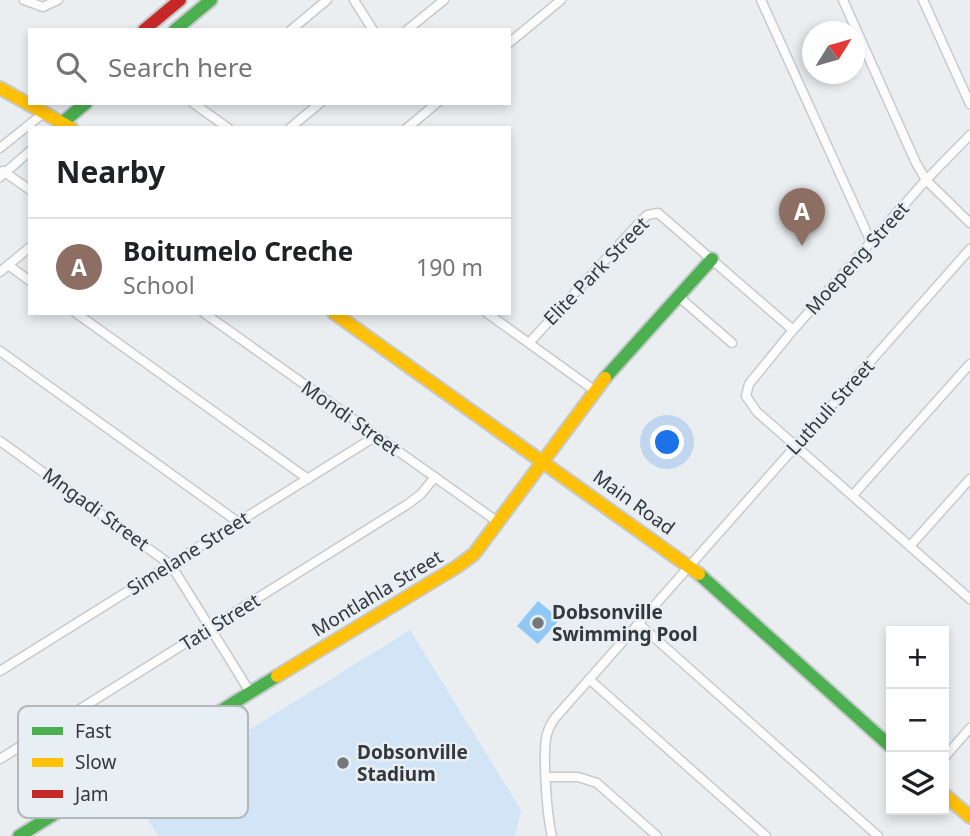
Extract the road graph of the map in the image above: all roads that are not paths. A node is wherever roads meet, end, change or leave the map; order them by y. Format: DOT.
graph roads {
  1 [pos="24,0"];
  2 [pos="58,0"];
  3 [pos="180,0"];
  4 [pos="211,0"];
  5 [pos="327,0"];
  6 [pos="354,0"];
  7 [pos="443,0"];
  8 [pos="561,0"];
  9 [pos="761,0"];
  10 [pos="843,0"];
  11 [pos="923,0"];
  12 [pos="146,28"];
  13 [pos="178,28"];
  14 [pos="293,28"];
  15 [pos="372,28"];
  16 [pos="409,28"];
  17 [pos="511,41"];
  18 [pos="0,88"];
  19 [pos="28,103"];
  20 [pos="970,104"];
  21 [pos="32,105"];
  22 [pos="53,105"];
  23 [pos="84,105"];
  24 [pos="198,105"];
  25 [pos="318,105"];
  26 [pos="425,107"];
  27 [pos="45,112"];
  28 [pos="64,126"];
  29 [pos="225,126"];
  30 [pos="292,126"];
  31 [pos="409,126"];
  32 [pos="970,135"];
  33 [pos="0,148"];
  34 [pos="28,153"];
  35 [pos="2,173"];
  36 [pos="926,180"];
  37 [pos="28,189"];
  38 [pos="970,223"];
  39 [pos="871,242"];
  40 [pos="28,249"];
  41 [pos="970,249"];
  42 [pos="712,259"];
  43 [pos="8,265"];
  44 [pos="0,272"];
  45 [pos="28,280"];
  46 [pos="679,297"];
  47 [pos="79,315"];
  48 [pos="337,315"];
  49 [pos="490,315"];
  50 [pos="215,316"];
  51 [pos="793,330"];
  52 [pos="529,343"];
  53 [pos="732,343"];
  54 [pos="0,351"];
  55 [pos="970,364"];
  56 [pos="594,390"];
  57 [pos="376,436"];
  58 [pos="0,441"];
  59 [pos="796,446"];
  60 [pos="541,460"];
  61 [pos="435,477"];
  62 [pos="308,479"];
  63 [pos="970,479"];
  64 [pos="961,489"];
  65 [pos="853,495"];
  66 [pos="970,496"];
  67 [pos="238,522"];
  68 [pos="498,522"];
  69 [pos="910,546"];
  70 [pos="172,565"];
  71 [pos="689,565"];
  72 [pos="970,599"];
  73 [pos="639,624"];
  74 [pos="211,628"];
  75 [pos="0,671"];
  76 [pos="589,679"];
  77 [pos="250,692"];
  78 [pos="85,706"];
  79 [pos="228,706"];
  80 [pos="970,728"];
  81 [pos="886,742"];
  82 [pos="18,748"];
  83 [pos="949,752"];
  84 [pos="0,759"];
  85 [pos="547,777"];
  86 [pos="949,798"];
  87 [pos="970,817"];
  88 [pos="48,818"];
  89 [pos="19,836"];
  90 [pos="552,836"];
  91 [pos="657,836"];
  92 [pos="766,836"];
  93 [pos="878,836"];
  1 -- 2 [label="street"];
  3 -- 12 [label="street"];
  4 -- 13 [label="street"];
  5 -- 14 [label="street"];
  6 -- 15 [label="street"];
  7 -- 16 [label="street"];
  8 -- 17 [label="street"];
  9 -- 39 [label="street"];
  10 -- 36 [label="street"];
  11 -- 20 [label="street"];
  18 -- 19 [label="street"];
  21 -- 27 [label="street"];
  22 -- 27 [label="street"];
  23 -- 28 [label="street"];
  24 -- 29 [label="street"];
  25 -- 30 [label="street"];
  26 -- 31 [label="street"];
  27 -- 28 [label="street"];
  27 -- 33 [label="street"];
  32 -- 36 [label="street, Moepeng Street"];
  34 -- 35 [label="street"];
  35 -- 37 [label="street"];
  36 -- 38 [label="street"];
  36 -- 39 [label="street, Moepeng Street"];
  39 -- 51 [label="street, Moepeng Street"];
  40 -- 43 [label="street"];
  41 -- 59 [label="street, Luthuli Street"];
  42 -- 46 [label="street, Montlahla Street"];
  42 -- 51 [label="street, Elite Park Street"];
  42 -- 52 [label="street, Elite Park Street"];
  43 -- 44 [label="street"];
  43 -- 45 [label="street"];
  46 -- 53 [label="street"];
  46 -- 56 [label="street, Montlahla Street"];
  47 -- 62 [label="street"];
  48 -- 60 [label="street, Main Road"];
  49 -- 52 [label="street"];
  50 -- 57 [label="street, Mondi Street"];
  51 -- 59 [label="street, Moepeng Street"];
  52 -- 56 [label="street"];
  54 -- 67 [label="street"];
  55 -- 65 [label="street"];
  56 -- 60 [label="street, Montlahla Street"];
  57 -- 61 [label="street, Mondi Street"];
  57 -- 62 [label="street, Simelane Street"];
  58 -- 70 [label="street, Mngadi Street"];
  59 -- 65 [label="street"];
  59 -- 71 [label="street, Luthuli Street"];
  60 -- 68 [label="street, Montlahla Street"];
  60 -- 71 [label="street, Main Road"];
  61 -- 68 [label="street, Mondi Street"];
  61 -- 74 [label="street, Tati Street"];
  62 -- 67 [label="street, Simelane Street"];
  63 -- 64 [label="street"];
  64 -- 66 [label="street"];
  64 -- 69 [label="street"];
  65 -- 69 [label="street"];
  67 -- 70 [label="street, Simelane Street"];
  68 -- 77 [label="street, Montlahla Street"];
  69 -- 72 [label="street"];
  70 -- 74 [label="street, Mngadi Street"];
  70 -- 75 [label="street, Simelane Street"];
  71 -- 73 [label="street, Luthuli Street"];
  71 -- 81 [label="street, Main Road"];
  73 -- 76 [label="street, Luthuli Street"];
  73 -- 93 [label="street"];
  74 -- 77 [label="street, Mngadi Street"];
  74 -- 78 [label="street, Tati Street"];
  76 -- 85 [label="street, Luthuli Street"];
  76 -- 92 [label="street"];
  77 -- 79 [label="street, Montlahla Street"];
  80 -- 83 [label="street"];
  82 -- 84 [label="street, Tati Street"];
  85 -- 90 [label="street, Luthuli Street"];
  85 -- 91 [label="street"];
  86 -- 87 [label="street"];
  88 -- 89 [label="street, Montlahla Street"];
}
